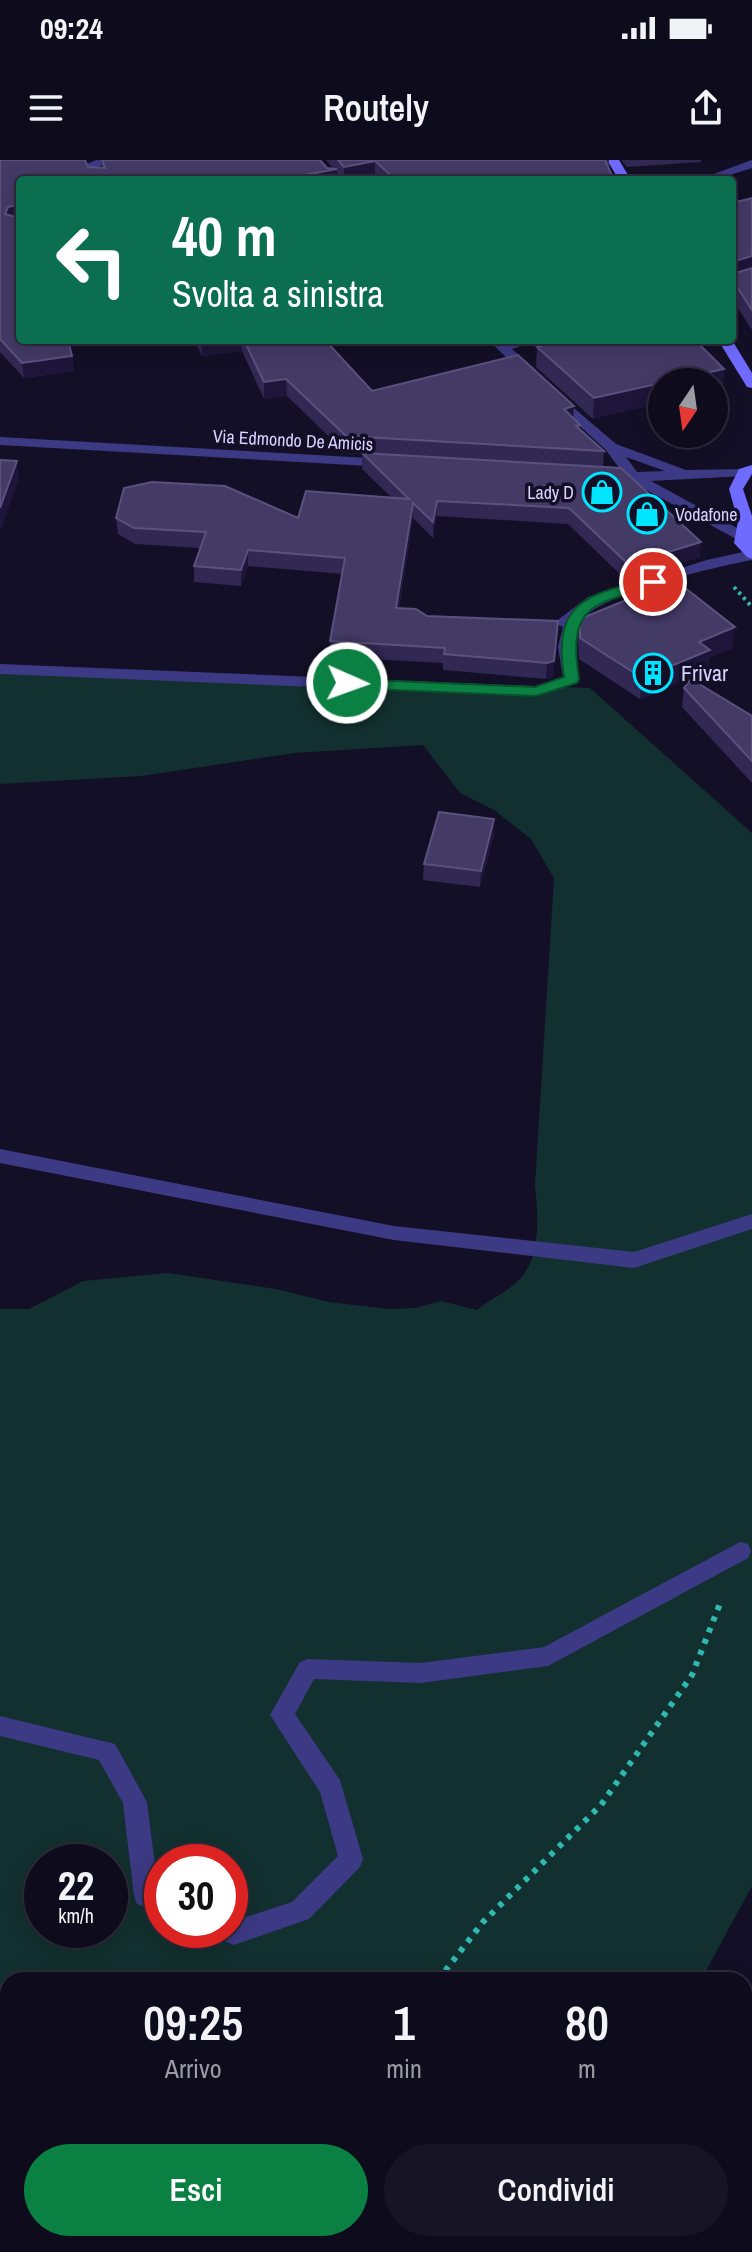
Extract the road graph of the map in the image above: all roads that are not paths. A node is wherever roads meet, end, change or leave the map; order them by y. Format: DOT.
graph roads {
  1 [pos="112,160"];
  2 [pos="752,164"];
  3 [pos="717,175"];
  4 [pos="96,176"];
  5 [pos="498,344"];
  6 [pos="727,344"];
  7 [pos="752,384"];
  8 [pos="0,441"];
  9 [pos="611,447"];
  10 [pos="405,464"];
  11 [pos="748,470"];
  12 [pos="688,473"];
  13 [pos="590,475"];
  14 [pos="633,477"];
  15 [pos="743,537"];
  16 [pos="752,555"];
  17 [pos="573,619"];
  18 [pos="547,628"];
  19 [pos="0,669"];
  20 [pos="0,1156"];
  21 [pos="752,1221"];
  22 [pos="740,1551"];
  23 [pos="0,1726"];
  24 [pos="144,1879"];
  25 [pos="248,1928"];
  1 -- 4 [label="street"];
  2 -- 3 [label="street"];
  5 -- 9 [label="street"];
  6 -- 7 [label="main road"];
  8 -- 10 [label="street, Via Edmondo De Amicis"];
  9 -- 12 [label="street"];
  9 -- 14 [label="street"];
  11 -- 12 [label="street"];
  11 -- 15 [label="main road"];
  12 -- 14 [label="street"];
  13 -- 14 [label="street"];
  14 -- 15 [label="street"];
  15 -- 16 [label="main road"];
  16 -- 17 [label="street"];
  17 -- 18 [label="street"];
  17 -- 19 [label="street"];
  20 -- 21 [label="street"];
  22 -- 25 [label="street"];
  23 -- 24 [label="street"];
}
